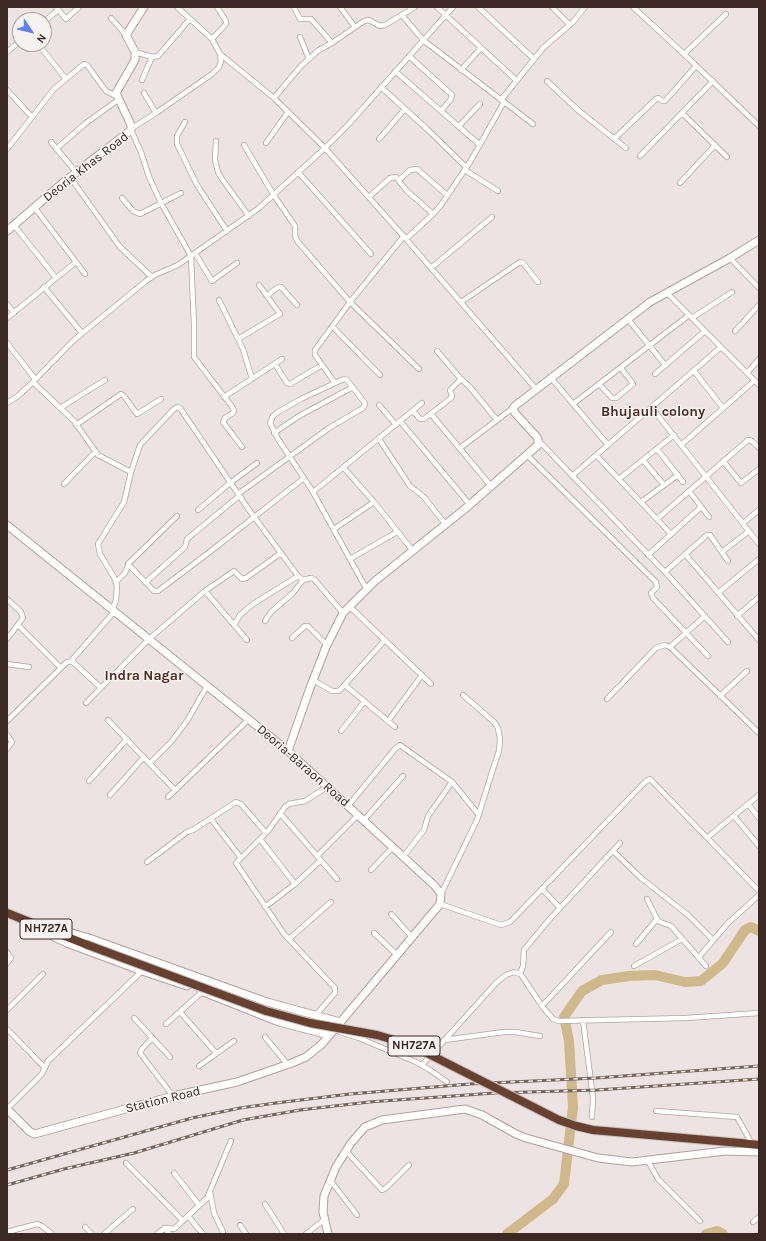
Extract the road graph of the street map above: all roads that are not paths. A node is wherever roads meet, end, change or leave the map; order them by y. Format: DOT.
graph roads {
  1 [pos="80,7"];
  2 [pos="144,7"];
  3 [pos="178,7"];
  4 [pos="218,7"];
  5 [pos="294,7"];
  6 [pos="340,7"];
  7 [pos="415,7"];
  8 [pos="437,7"];
  9 [pos="453,7"];
  10 [pos="478,7"];
  11 [pos="552,7"];
  12 [pos="585,7"];
  13 [pos="633,7"];
  14 [pos="57,9"];
  15 [pos="726,14"];
  16 [pos="402,15"];
  17 [pos="445,16"];
  18 [pos="111,18"];
  19 [pos="190,19"];
  20 [pos="570,25"];
  21 [pos="354,27"];
  22 [pos="126,34"];
  23 [pos="300,37"];
  24 [pos="212,39"];
  25 [pos="423,40"];
  26 [pos="332,43"];
  27 [pos="481,48"];
  28 [pos="44,52"];
  29 [pos="135,52"];
  30 [pos="220,54"];
  31 [pos="684,54"];
  32 [pos="409,56"];
  33 [pos="152,58"];
  34 [pos="309,59"];
  35 [pos="534,59"];
  36 [pos="696,66"];
  37 [pos="461,70"];
  38 [pos="395,71"];
  39 [pos="66,79"];
  40 [pos="142,80"];
  41 [pos="516,80"];
  42 [pos="547,81"];
  43 [pos="713,81"];
  44 [pos="381,87"];
  45 [pos="7,90"];
  46 [pos="144,93"];
  47 [pos="117,98"];
  48 [pos="274,98"];
  49 [pos="502,101"];
  50 [pos="480,104"];
  51 [pos="406,109"];
  52 [pos="441,111"];
  53 [pos="288,112"];
  54 [pos="156,113"];
  55 [pos="682,113"];
  56 [pos="32,117"];
  57 [pos="185,122"];
  58 [pos="533,124"];
  59 [pos="458,126"];
  60 [pos="759,126"];
  61 [pos="132,129"];
  62 [pos="380,139"];
  63 [pos="614,139"];
  64 [pos="216,141"];
  65 [pos="51,142"];
  66 [pos="266,143"];
  67 [pos="8,145"];
  68 [pos="244,145"];
  69 [pos="480,145"];
  70 [pos="714,145"];
  71 [pos="325,148"];
  72 [pos="626,148"];
  73 [pos="56,149"];
  74 [pos="640,156"];
  75 [pos="727,157"];
  76 [pos="466,169"];
  77 [pos="76,172"];
  78 [pos="298,172"];
  79 [pos="70,177"];
  80 [pos="399,180"];
  81 [pos="680,183"];
  82 [pos="498,191"];
  83 [pos="181,193"];
  84 [pos="273,194"];
  85 [pos="448,195"];
  86 [pos="369,197"];
  87 [pos="122,198"];
  88 [pos="161,203"];
  89 [pos="34,208"];
  90 [pos="433,214"];
  91 [pos="249,216"];
  92 [pos="492,217"];
  93 [pos="14,225"];
  94 [pos="7,231"];
  95 [pos="227,231"];
  96 [pos="405,238"];
  97 [pos="759,240"];
  98 [pos="371,254"];
  99 [pos="193,255"];
  100 [pos="730,258"];
  101 [pos="76,262"];
  102 [pos="237,263"];
  103 [pos="431,268"];
  104 [pos="85,274"];
  105 [pos="152,277"];
  106 [pos="56,278"];
  107 [pos="538,282"];
  108 [pos="259,285"];
  109 [pos="44,288"];
  110 [pos="759,288"];
  111 [pos="732,292"];
  112 [pos="667,293"];
  113 [pos="267,296"];
  114 [pos="219,300"];
  115 [pos="350,302"];
  116 [pos="461,302"];
  117 [pos="7,304"];
  118 [pos="297,305"];
  119 [pos="759,305"];
  120 [pos="14,313"];
  121 [pos="690,317"];
  122 [pos="7,318"];
  123 [pos="628,319"];
  124 [pos="332,326"];
  125 [pos="705,331"];
  126 [pos="735,332"];
  127 [pos="82,333"];
  128 [pos="238,339"];
  129 [pos="7,343"];
  130 [pos="650,346"];
  131 [pos="721,347"];
  132 [pos="437,351"];
  133 [pos="282,359"];
  134 [pos="759,359"];
  135 [pos="275,364"];
  136 [pos="322,365"];
  137 [pos="665,365"];
  138 [pos="621,368"];
  139 [pos="420,369"];
  140 [pos="694,371"];
  141 [pos="747,373"];
  142 [pos="655,374"];
  143 [pos="380,375"];
  144 [pos="551,378"];
  145 [pos="252,379"];
  146 [pos="461,379"];
  147 [pos="34,380"];
  148 [pos="105,380"];
  149 [pos="754,381"];
  150 [pos="336,383"];
  151 [pos="600,384"];
  152 [pos="759,385"];
  153 [pos="353,387"];
  154 [pos="536,389"];
  155 [pos="224,397"];
  156 [pos="161,398"];
  157 [pos="7,403"];
  158 [pos="422,403"];
  159 [pos="573,404"];
  160 [pos="379,405"];
  161 [pos="60,408"];
  162 [pos="514,408"];
  163 [pos="652,408"];
  164 [pos="723,408"];
  165 [pos="413,411"];
  166 [pos="431,414"];
  167 [pos="497,420"];
  168 [pos="400,421"];
  169 [pos="76,424"];
  170 [pos="396,425"];
  171 [pos="274,433"];
  172 [pos="674,435"];
  173 [pos="378,439"];
  174 [pos="538,440"];
  175 [pos="608,445"];
  176 [pos="681,445"];
  177 [pos="242,447"];
  178 [pos="460,448"];
  179 [pos="759,448"];
  180 [pos="657,449"];
  181 [pos="95,452"];
  182 [pos="527,455"];
  183 [pos="596,455"];
  184 [pos="290,456"];
  185 [pos="643,460"];
  186 [pos="723,461"];
  187 [pos="257,463"];
  188 [pos="344,468"];
  189 [pos="759,469"];
  190 [pos="131,472"];
  191 [pos="678,475"];
  192 [pos="572,476"];
  193 [pos="706,476"];
  194 [pos="304,478"];
  195 [pos="619,479"];
  196 [pos="684,482"];
  197 [pos="230,483"];
  198 [pos="64,484"];
  199 [pos="491,486"];
  200 [pos="664,486"];
  201 [pos="689,491"];
  202 [pos="312,492"];
  203 [pos="239,495"];
  204 [pos="374,502"];
  205 [pos="641,502"];
  206 [pos="470,505"];
  207 [pos="701,507"];
  208 [pos="198,510"];
  209 [pos="759,510"];
  210 [pos="177,516"];
  211 [pos="254,517"];
  212 [pos="709,517"];
  213 [pos="657,519"];
  214 [pos="743,523"];
  215 [pos="7,525"];
  216 [pos="446,525"];
  217 [pos="334,529"];
  218 [pos="749,531"];
  219 [pos="398,532"];
  220 [pos="671,534"];
  221 [pos="759,544"];
  222 [pos="413,551"];
  223 [pos="722,552"];
  224 [pos="281,553"];
  225 [pos="684,554"];
  226 [pos="648,555"];
  227 [pos="759,559"];
  228 [pos="350,560"];
  229 [pos="728,561"];
  230 [pos="128,564"];
  231 [pos="664,572"];
  232 [pos="298,576"];
  233 [pos="303,580"];
  234 [pos="116,582"];
  235 [pos="146,582"];
  236 [pos="205,590"];
  237 [pos="367,590"];
  238 [pos="718,593"];
  239 [pos="759,597"];
  240 [pos="7,599"];
  241 [pos="349,606"];
  242 [pos="113,611"];
  243 [pos="343,613"];
  244 [pos="705,616"];
  245 [pos="737,616"];
  246 [pos="265,621"];
  247 [pos="234,624"];
  248 [pos="18,625"];
  249 [pos="685,634"];
  250 [pos="292,638"];
  251 [pos="7,639"];
  252 [pos="149,639"];
  253 [pos="247,640"];
  254 [pos="384,640"];
  255 [pos="759,640"];
  256 [pos="728,642"];
  257 [pos="328,645"];
  258 [pos="670,648"];
  259 [pos="708,656"];
  260 [pos="71,661"];
  261 [pos="7,664"];
  262 [pos="29,667"];
  263 [pos="60,668"];
  264 [pos="747,670"];
  265 [pos="422,675"];
  266 [pos="313,680"];
  267 [pos="431,684"];
  268 [pos="207,686"];
  269 [pos="346,686"];
  270 [pos="101,688"];
  271 [pos="463,695"];
  272 [pos="720,696"];
  273 [pos="607,699"];
  274 [pos="364,702"];
  275 [pos="86,703"];
  276 [pos="249,719"];
  277 [pos="108,720"];
  278 [pos="7,721"];
  279 [pos="388,721"];
  280 [pos="395,727"];
  281 [pos="341,731"];
  282 [pos="759,733"];
  283 [pos="7,735"];
  284 [pos="127,739"];
  285 [pos="7,749"];
  286 [pos="288,751"];
  287 [pos="144,757"];
  288 [pos="150,763"];
  289 [pos="403,776"];
  290 [pos="89,781"];
  291 [pos="452,782"];
  292 [pos="327,787"];
  293 [pos="175,790"];
  294 [pos="110,794"];
  295 [pos="759,795"];
  296 [pos="168,797"];
  297 [pos="748,804"];
  298 [pos="348,806"];
  299 [pos="280,813"];
  300 [pos="358,815"];
  301 [pos="479,815"];
  302 [pos="734,816"];
  303 [pos="759,818"];
  304 [pos="211,819"];
  305 [pos="364,820"];
  306 [pos="266,833"];
  307 [pos="708,837"];
  308 [pos="260,839"];
  309 [pos="620,843"];
  310 [pos="759,846"];
  311 [pos="393,847"];
  312 [pos="613,851"];
  313 [pos="316,856"];
  314 [pos="404,857"];
  315 [pos="241,858"];
  316 [pos="320,860"];
  317 [pos="147,862"];
  318 [pos="371,870"];
  319 [pos="337,879"];
  320 [pos="295,884"];
  321 [pos="542,889"];
  322 [pos="759,891"];
  323 [pos="441,894"];
  324 [pos="759,895"];
  325 [pos="647,899"];
  326 [pos="331,902"];
  327 [pos="440,904"];
  328 [pos="265,907"];
  329 [pos="560,908"];
  330 [pos="7,913"];
  331 [pos="391,914"];
  332 [pos="657,919"];
  333 [pos="44,928"];
  334 [pos="611,932"];
  335 [pos="374,933"];
  336 [pos="412,937"];
  337 [pos="289,939"];
  338 [pos="682,939"];
  339 [pos="713,940"];
  340 [pos="636,944"];
  341 [pos="7,952"];
  342 [pos="397,955"];
  343 [pos="700,957"];
  344 [pos="7,963"];
  345 [pos="634,966"];
  346 [pos="706,966"];
  347 [pos="142,971"];
  348 [pos="43,974"];
  349 [pos="520,974"];
  350 [pos="202,992"];
  351 [pos="542,1006"];
  352 [pos="7,1010"];
  353 [pos="180,1012"];
  354 [pos="759,1013"];
  355 [pos="315,1016"];
  356 [pos="134,1018"];
  357 [pos="581,1020"];
  358 [pos="340,1022"];
  359 [pos="166,1024"];
  360 [pos="7,1029"];
  361 [pos="331,1033"];
  362 [pos="540,1036"];
  363 [pos="265,1037"];
  364 [pos="152,1038"];
  365 [pos="444,1040"];
  366 [pos="234,1041"];
  367 [pos="216,1054"];
  368 [pos="170,1058"];
  369 [pos="288,1065"];
  370 [pos="422,1065"];
  371 [pos="199,1066"];
  372 [pos="45,1068"];
  373 [pos="447,1082"];
  374 [pos="173,1096"];
  375 [pos="7,1109"];
  376 [pos="656,1112"];
  377 [pos="592,1117"];
  378 [pos="231,1140"];
  379 [pos="755,1144"];
  380 [pos="346,1151"];
  381 [pos="759,1152"];
  382 [pos="648,1161"];
  383 [pos="126,1163"];
  384 [pos="409,1165"];
  385 [pos="174,1173"];
  386 [pos="330,1180"];
  387 [pos="210,1192"];
  388 [pos="265,1204"];
  389 [pos="199,1205"];
  390 [pos="133,1209"];
  391 [pos="357,1215"];
  392 [pos="188,1216"];
  393 [pos="759,1217"];
  394 [pos="324,1219"];
  395 [pos="183,1221"];
  396 [pos="700,1221"];
  397 [pos="753,1222"];
  398 [pos="240,1225"];
  399 [pos="85,1227"];
  400 [pos="164,1228"];
  401 [pos="7,1232"];
  402 [pos="223,1232"];
  403 [pos="49,1233"];
  404 [pos="92,1234"];
  405 [pos="104,1234"];
  406 [pos="157,1234"];
  407 [pos="170,1234"];
  408 [pos="203,1234"];
  409 [pos="246,1234"];
  410 [pos="284,1234"];
  411 [pos="306,1234"];
  412 [pos="328,1234"];
  1 -- 14 [label="street"];
  2 -- 22 [label="street"];
  3 -- 19 [label="street"];
  4 -- 24 [label="street"];
  5 -- 26 [label="street"];
  6 -- 21 [label="street"];
  7 -- 16 [label="street"];
  8 -- 17 [label="street"];
  9 -- 17 [label="street"];
  10 -- 35 [label="street"];
  11 -- 20 [label="street"];
  12 -- 20 [label="street"];
  13 -- 31 [label="street"];
  15 -- 31 [label="street"];
  16 -- 21 [label="street"];
  16 -- 25 [label="street"];
  17 -- 25 [label="street"];
  17 -- 27 [label="street"];
  18 -- 22 [label="street"];
  19 -- 24 [label="street"];
  19 -- 33 [label="street"];
  20 -- 35 [label="street"];
  21 -- 26 [label="street"];
  22 -- 29 [label="street"];
  23 -- 34 [label="street"];
  24 -- 30 [label="street"];
  25 -- 32 [label="street"];
  25 -- 37 [label="street"];
  26 -- 34 [label="street"];
  27 -- 37 [label="street"];
  27 -- 41 [label="street"];
  28 -- 39 [label="street"];
  29 -- 33 [label="street"];
  29 -- 47 [label="street"];
  30 -- 48 [label="street"];
  30 -- 54 [label="street"];
  31 -- 36 [label="street"];
  32 -- 38 [label="street"];
  32 -- 52 [label="street"];
  33 -- 40 [label="street"];
  34 -- 48 [label="street"];
  35 -- 41 [label="street"];
  36 -- 43 [label="street"];
  36 -- 63 [label="street"];
  37 -- 49 [label="street"];
  38 -- 44 [label="street"];
  38 -- 52 [label="street"];
  39 -- 47 [label="street"];
  39 -- 56 [label="street"];
  41 -- 49 [label="street"];
  42 -- 63 [label="street"];
  43 -- 55 [label="street"];
  43 -- 60 [label="street"];
  44 -- 51 [label="street"];
  44 -- 71 [label="street"];
  45 -- 56 [label="street"];
  46 -- 54 [label="street"];
  47 -- 61 [label="street, Deoria Khas Road"];
  47 -- 73 [label="street"];
  48 -- 53 [label="street"];
  49 -- 58 [label="street"];
  49 -- 69 [label="street"];
  50 -- 59 [label="street"];
  51 -- 62 [label="street"];
  51 -- 76 [label="street"];
  52 -- 59 [label="street"];
  53 -- 66 [label="street"];
  53 -- 71 [label="street"];
  54 -- 61 [label="street"];
  55 -- 70 [label="street"];
  55 -- 74 [label="street"];
  56 -- 67 [label="street"];
  57 -- 95 [label="street"];
  59 -- 69 [label="street"];
  61 -- 77 [label="street, Deoria Khas Road"];
  61 -- 88 [label="street"];
  63 -- 72 [label="street"];
  64 -- 91 [label="street"];
  65 -- 73 [label="street"];
  68 -- 84 [label="street"];
  69 -- 76 [label="street"];
  70 -- 75 [label="street"];
  70 -- 81 [label="street"];
  71 -- 78 [label="street"];
  71 -- 86 [label="street"];
  73 -- 77 [label="street"];
  76 -- 82 [label="street"];
  76 -- 85 [label="street"];
  77 -- 79 [label="street, Deoria Khas Road"];
  78 -- 84 [label="street"];
  78 -- 98 [label="street"];
  79 -- 89 [label="street, Deoria Khas Road"];
  79 -- 105 [label="street"];
  80 -- 85 [label="street"];
  80 -- 86 [label="street"];
  80 -- 90 [label="street"];
  83 -- 88 [label="street"];
  84 -- 91 [label="street"];
  84 -- 115 [label="street"];
  85 -- 90 [label="street"];
  86 -- 96 [label="street"];
  87 -- 88 [label="street"];
  88 -- 99 [label="street"];
  89 -- 93 [label="street, Deoria Khas Road"];
  89 -- 101 [label="street"];
  90 -- 96 [label="street"];
  91 -- 95 [label="street"];
  92 -- 103 [label="street"];
  93 -- 94 [label="street, Deoria Khas Road"];
  93 -- 106 [label="street"];
  95 -- 99 [label="street"];
  96 -- 103 [label="street"];
  96 -- 115 [label="street"];
  97 -- 100 [label="street"];
  99 -- 102 [label="street"];
  99 -- 105 [label="street"];
  99 -- 155 [label="street"];
  100 -- 110 [label="street"];
  100 -- 112 [label="street"];
  101 -- 104 [label="street"];
  101 -- 106 [label="street"];
  103 -- 116 [label="street"];
  105 -- 127 [label="street"];
  106 -- 109 [label="street"];
  107 -- 116 [label="street"];
  108 -- 113 [label="street"];
  109 -- 120 [label="street"];
  109 -- 127 [label="street"];
  111 -- 121 [label="street"];
  112 -- 121 [label="street"];
  112 -- 123 [label="street"];
  113 -- 118 [label="street"];
  113 -- 128 [label="street"];
  114 -- 128 [label="street"];
  115 -- 124 [label="street"];
  115 -- 139 [label="street"];
  116 -- 154 [label="street"];
  117 -- 120 [label="street"];
  119 -- 126 [label="street"];
  120 -- 122 [label="street"];
  121 -- 125 [label="street"];
  121 -- 130 [label="street"];
  123 -- 130 [label="street"];
  123 -- 144 [label="street"];
  124 -- 136 [label="street"];
  124 -- 143 [label="street"];
  125 -- 131 [label="street"];
  125 -- 137 [label="street"];
  127 -- 147 [label="street"];
  128 -- 145 [label="street"];
  129 -- 147 [label="street"];
  130 -- 137 [label="street"];
  130 -- 138 [label="street"];
  131 -- 140 [label="street"];
  131 -- 141 [label="street"];
  132 -- 146 [label="street"];
  133 -- 135 [label="street"];
  134 -- 141 [label="street"];
  135 -- 136 [label="street"];
  135 -- 145 [label="street"];
  136 -- 150 [label="street"];
  137 -- 142 [label="street"];
  138 -- 151 [label="street"];
  138 -- 151 [label="street"];
  140 -- 163 [label="street"];
  140 -- 164 [label="street"];
  141 -- 149 [label="street"];
  144 -- 154 [label="street"];
  144 -- 159 [label="street"];
  145 -- 155 [label="street"];
  146 -- 166 [label="street"];
  146 -- 167 [label="street"];
  147 -- 157 [label="street"];
  147 -- 161 [label="street"];
  148 -- 161 [label="street"];
  149 -- 152 [label="street"];
  149 -- 164 [label="street"];
  150 -- 153 [label="street"];
  150 -- 171 [label="street"];
  151 -- 159 [label="street"];
  153 -- 171 [label="street"];
  153 -- 184 [label="street"];
  154 -- 162 [label="street"];
  155 -- 177 [label="street"];
  156 -- 169 [label="street"];
  158 -- 165 [label="street"];
  159 -- 175 [label="street"];
  160 -- 170 [label="street"];
  161 -- 169 [label="street"];
  162 -- 167 [label="street"];
  162 -- 174 [label="street"];
  163 -- 172 [label="street"];
  163 -- 175 [label="street"];
  164 -- 176 [label="street"];
  165 -- 166 [label="street"];
  165 -- 168 [label="street"];
  166 -- 178 [label="street"];
  167 -- 178 [label="street"];
  168 -- 170 [label="street"];
  168 -- 206 [label="street"];
  169 -- 181 [label="street"];
  170 -- 173 [label="street"];
  171 -- 184 [label="street"];
  172 -- 176 [label="street"];
  172 -- 180 [label="street"];
  173 -- 188 [label="street"];
  173 -- 216 [label="street"];
  174 -- 182 [label="street"];
  174 -- 192 [label="street"];
  175 -- 183 [label="street"];
  176 -- 193 [label="street"];
  178 -- 199 [label="street"];
  179 -- 186 [label="street"];
  180 -- 185 [label="street"];
  180 -- 191 [label="street"];
  181 -- 190 [label="street"];
  181 -- 198 [label="street"];
  182 -- 199 [label="street"];
  182 -- 249 [label="street"];
  183 -- 192 [label="street"];
  183 -- 195 [label="street"];
  184 -- 194 [label="street"];
  184 -- 203 [label="street"];
  185 -- 195 [label="street"];
  185 -- 200 [label="street"];
  186 -- 189 [label="street"];
  186 -- 193 [label="street"];
  187 -- 197 [label="street"];
  188 -- 202 [label="street"];
  188 -- 204 [label="street"];
  190 -- 197 [label="street"];
  190 -- 234 [label="street"];
  191 -- 196 [label="street"];
  191 -- 200 [label="street"];
  192 -- 226 [label="street"];
  193 -- 201 [label="street"];
  193 -- 214 [label="street"];
  194 -- 202 [label="street"];
  194 -- 211 [label="street"];
  195 -- 205 [label="street"];
  197 -- 203 [label="street"];
  197 -- 208 [label="street"];
  199 -- 206 [label="street"];
  200 -- 205 [label="street"];
  201 -- 207 [label="street"];
  201 -- 213 [label="street"];
  202 -- 217 [label="street"];
  203 -- 211 [label="street"];
  203 -- 235 [label="street"];
  204 -- 217 [label="street"];
  204 -- 219 [label="street"];
  205 -- 213 [label="street"];
  206 -- 216 [label="street"];
  207 -- 212 [label="street"];
  207 -- 220 [label="street"];
  209 -- 214 [label="street"];
  210 -- 230 [label="street"];
  211 -- 224 [label="street"];
  211 -- 235 [label="street"];
  213 -- 220 [label="street"];
  214 -- 218 [label="street"];
  215 -- 242 [label="street, Deoria-Baraon Road"];
  216 -- 222 [label="street"];
  217 -- 228 [label="street"];
  218 -- 221 [label="street"];
  218 -- 223 [label="street"];
  219 -- 222 [label="street"];
  219 -- 228 [label="street"];
  220 -- 226 [label="street"];
  222 -- 237 [label="street"];
  223 -- 225 [label="street"];
  223 -- 229 [label="street"];
  224 -- 232 [label="street"];
  224 -- 236 [label="street"];
  225 -- 231 [label="street"];
  225 -- 238 [label="street"];
  226 -- 231 [label="street"];
  227 -- 238 [label="street"];
  228 -- 237 [label="street"];
  230 -- 234 [label="street"];
  230 -- 235 [label="street"];
  231 -- 244 [label="street"];
  232 -- 233 [label="street"];
  232 -- 247 [label="street"];
  233 -- 243 [label="street"];
  233 -- 246 [label="street"];
  234 -- 242 [label="street"];
  236 -- 247 [label="street"];
  236 -- 252 [label="street"];
  237 -- 241 [label="street"];
  238 -- 245 [label="street"];
  239 -- 245 [label="street"];
  240 -- 248 [label="street"];
  241 -- 243 [label="street"];
  241 -- 254 [label="street"];
  242 -- 252 [label="street, Deoria-Baraon Road"];
  242 -- 260 [label="street"];
  243 -- 257 [label="street"];
  244 -- 249 [label="street"];
  244 -- 256 [label="street"];
  245 -- 255 [label="street"];
  247 -- 253 [label="street"];
  248 -- 251 [label="street"];
  248 -- 263 [label="street"];
  249 -- 258 [label="street"];
  249 -- 259 [label="street"];
  250 -- 257 [label="street"];
  252 -- 268 [label="street, Deoria-Baraon Road"];
  252 -- 270 [label="street"];
  254 -- 265 [label="street"];
  254 -- 269 [label="street"];
  257 -- 266 [label="street"];
  258 -- 272 [label="street"];
  258 -- 273 [label="street"];
  260 -- 263 [label="street"];
  260 -- 270 [label="street"];
  261 -- 262 [label="street"];
  263 -- 278 [label="street"];
  264 -- 272 [label="street"];
  265 -- 267 [label="street"];
  265 -- 279 [label="street"];
  266 -- 269 [label="street"];
  266 -- 286 [label="street"];
  268 -- 276 [label="street, Deoria-Baraon Road"];
  268 -- 288 [label="street"];
  269 -- 274 [label="street"];
  270 -- 275 [label="street"];
  271 -- 301 [label="street"];
  272 -- 282 [label="street"];
  274 -- 279 [label="street"];
  274 -- 281 [label="street"];
  276 -- 286 [label="street, Deoria-Baraon Road"];
  276 -- 293 [label="street"];
  277 -- 284 [label="street"];
  279 -- 280 [label="street"];
  283 -- 285 [label="street"];
  284 -- 287 [label="street"];
  284 -- 290 [label="street"];
  286 -- 292 [label="street, Deoria-Baraon Road"];
  287 -- 288 [label="street"];
  287 -- 294 [label="street"];
  288 -- 293 [label="street"];
  289 -- 305 [label="street"];
  291 -- 298 [label="street"];
  291 -- 301 [label="street"];
  291 -- 314 [label="street"];
  292 -- 298 [label="street, Deoria-Baraon Road"];
  292 -- 299 [label="street"];
  293 -- 296 [label="street"];
  295 -- 297 [label="street"];
  297 -- 302 [label="street"];
  297 -- 303 [label="street"];
  298 -- 300 [label="street, Deoria-Baraon Road"];
  299 -- 306 [label="street"];
  299 -- 313 [label="street"];
  300 -- 305 [label="street, Deoria-Baraon Road"];
  300 -- 313 [label="street"];
  301 -- 323 [label="street"];
  302 -- 307 [label="street"];
  302 -- 310 [label="street"];
  304 -- 306 [label="street"];
  304 -- 315 [label="street"];
  304 -- 317 [label="street"];
  305 -- 311 [label="street, Deoria-Baraon Road"];
  306 -- 308 [label="street"];
  307 -- 321 [label="street"];
  307 -- 322 [label="street"];
  308 -- 315 [label="street"];
  308 -- 320 [label="street"];
  309 -- 312 [label="street"];
  311 -- 314 [label="street, Deoria-Baraon Road"];
  311 -- 318 [label="street"];
  312 -- 329 [label="street"];
  312 -- 339 [label="street"];
  313 -- 316 [label="street"];
  314 -- 323 [label="street, Deoria-Baraon Road"];
  315 -- 328 [label="street"];
  316 -- 319 [label="street"];
  316 -- 320 [label="street"];
  320 -- 328 [label="street"];
  321 -- 327 [label="street"];
  321 -- 329 [label="street"];
  323 -- 327 [label="street"];
  324 -- 339 [label="street"];
  325 -- 332 [label="street"];
  326 -- 337 [label="street"];
  327 -- 336 [label="street"];
  328 -- 337 [label="street"];
  329 -- 349 [label="street"];
  330 -- 333 [label="highway, NH727A"];
  331 -- 336 [label="street"];
  332 -- 338 [label="street"];
  332 -- 340 [label="street"];
  333 -- 347 [label="street"];
  333 -- 355 [label="street"];
  333 -- 379 [label="highway, NH727A, bridge"];
  334 -- 351 [label="street"];
  335 -- 342 [label="street"];
  336 -- 342 [label="street"];
  337 -- 355 [label="street"];
  338 -- 343 [label="street"];
  338 -- 345 [label="street"];
  339 -- 343 [label="street"];
  341 -- 344 [label="street"];
  342 -- 358 [label="street"];
  343 -- 346 [label="street"];
  347 -- 350 [label="street"];
  347 -- 372 [label="street"];
  348 -- 352 [label="street"];
  349 -- 351 [label="street"];
  349 -- 365 [label="street"];
  350 -- 353 [label="street"];
  350 -- 361 [label="street"];
  351 -- 357 [label="street"];
  353 -- 359 [label="street"];
  353 -- 367 [label="street"];
  354 -- 357 [label="street"];
  355 -- 358 [label="street"];
  356 -- 364 [label="street"];
  357 -- 377 [label="street"];
  358 -- 361 [label="street"];
  360 -- 372 [label="street"];
  361 -- 369 [label="street, Station Road"];
  361 -- 370 [label="street"];
  362 -- 365 [label="street"];
  363 -- 369 [label="street"];
  364 -- 368 [label="street"];
  364 -- 374 [label="street"];
  365 -- 370 [label="street"];
  366 -- 367 [label="street"];
  367 -- 371 [label="street"];
  369 -- 374 [label="street, Station Road"];
  370 -- 373 [label="street"];
  372 -- 375 [label="street"];
  374 -- 375 [label="street, Station Road"];
  376 -- 379 [label="street"];
  378 -- 387 [label="street"];
  380 -- 382 [label="street"];
  380 -- 384 [label="street"];
  380 -- 386 [label="street"];
  381 -- 382 [label="street"];
  382 -- 396 [label="street"];
  383 -- 395 [label="street"];
  385 -- 389 [label="street"];
  386 -- 391 [label="street"];
  386 -- 394 [label="street"];
  387 -- 389 [label="street"];
  387 -- 402 [label="street"];
  388 -- 410 [label="street"];
  389 -- 392 [label="street"];
  390 -- 405 [label="street"];
  392 -- 395 [label="street"];
  392 -- 408 [label="street"];
  393 -- 397 [label="street"];
  394 -- 411 [label="street"];
  394 -- 412 [label="street"];
  395 -- 400 [label="street"];
  398 -- 409 [label="street"];
  399 -- 404 [label="street"];
  400 -- 406 [label="street"];
  400 -- 407 [label="street"];
  401 -- 403 [label="street"];
}
